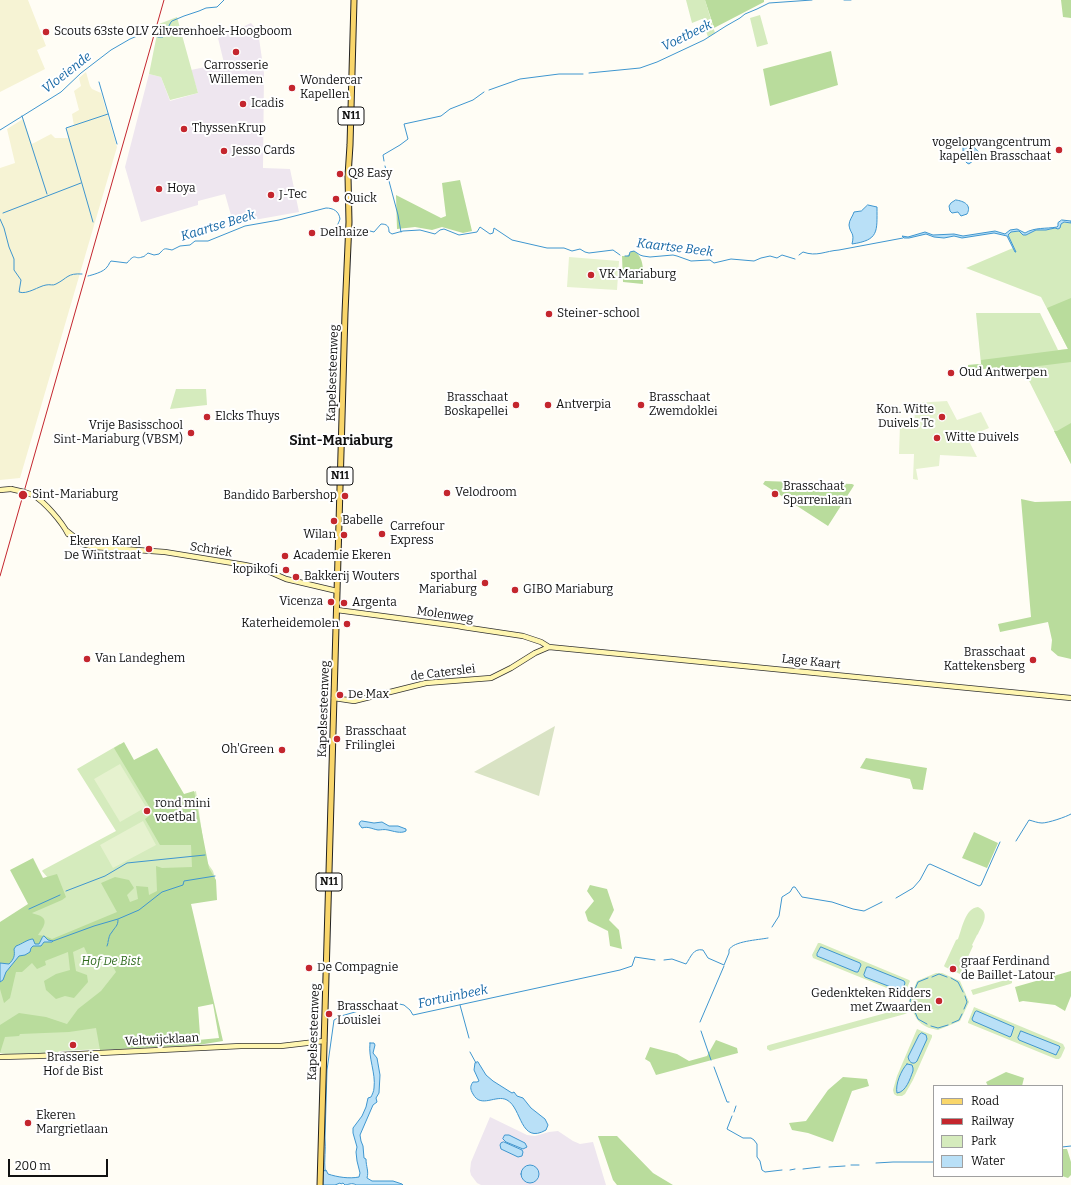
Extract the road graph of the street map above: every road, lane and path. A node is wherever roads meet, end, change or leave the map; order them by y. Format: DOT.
graph roads {
  1 [pos="354,0"];
  2 [pos="0,490"];
  3 [pos="337,591"];
  4 [pos="337,610"];
  5 [pos="549,646"];
  6 [pos="334,698"];
  7 [pos="1071,698"];
  8 [pos="324,1041"];
  9 [pos="0,1057"];
  10 [pos="320,1185"];
  1 -- 3 [label="main road, Kapelsesteenweg / N11"];
  2 -- 3 [label="street, Schriek, bridge"];
  3 -- 4 [label="main road, Kapelsesteenweg / N11"];
  4 -- 5 [label="street, Molenweg"];
  4 -- 6 [label="main road, Kapelsesteenweg / N11"];
  5 -- 6 [label="street, de Caterslei"];
  5 -- 7 [label="street, Lage Kaart"];
  6 -- 8 [label="main road, Kapelsesteenweg / N11"];
  8 -- 9 [label="street, Veltwijcklaan"];
  8 -- 10 [label="main road, Kapelsesteenweg / N11"];
}
